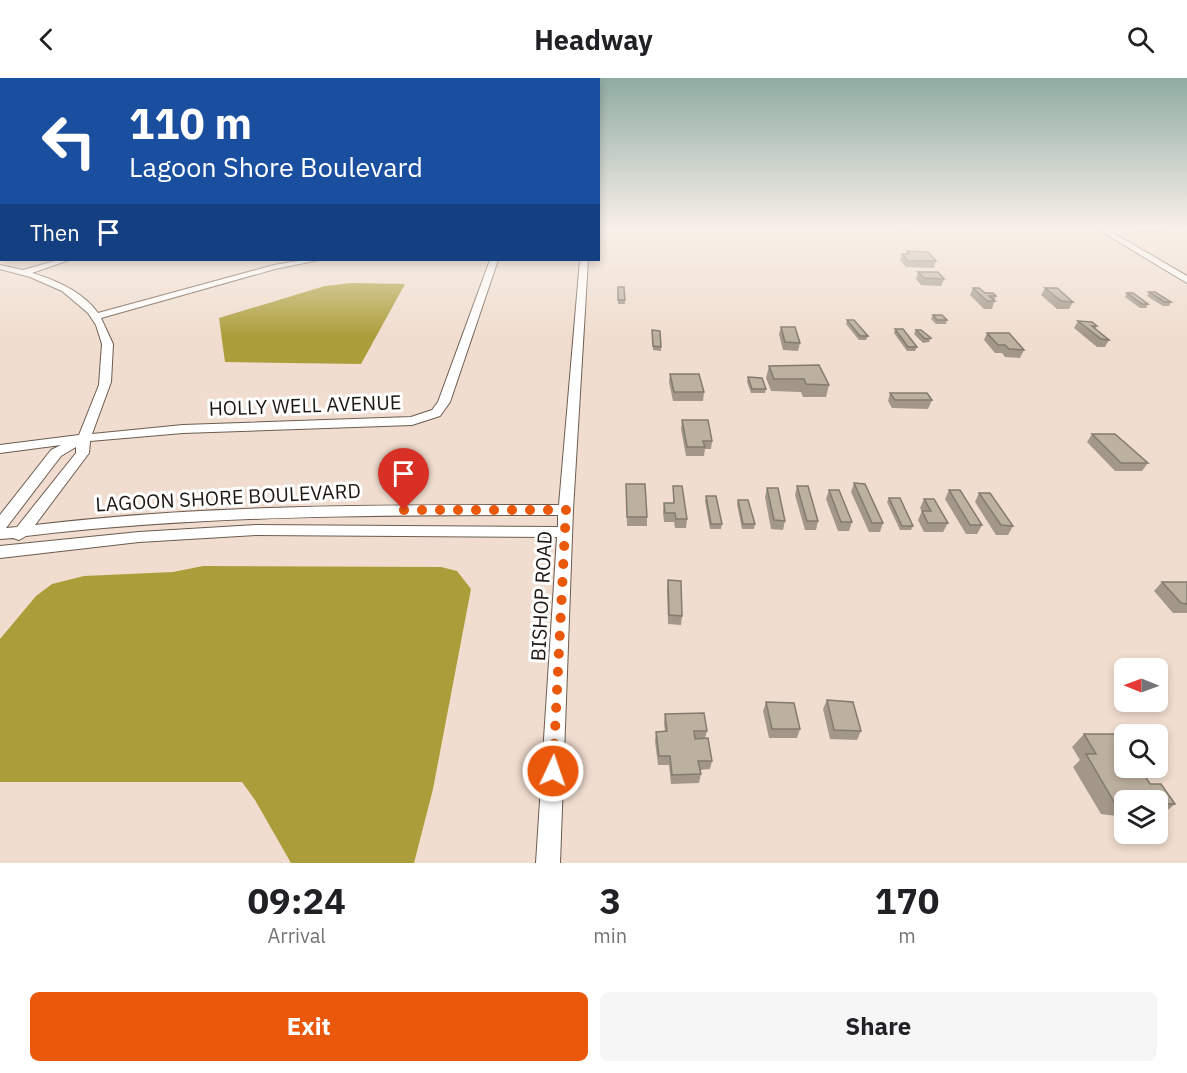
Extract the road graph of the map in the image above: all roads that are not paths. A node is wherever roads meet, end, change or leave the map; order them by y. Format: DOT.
graph roads {
  1 [pos="53,264"];
  2 [pos="294,264"];
  3 [pos="494,264"];
  4 [pos="584,264"];
  5 [pos="1160,264"];
  6 [pos="0,267"];
  7 [pos="26,272"];
  8 [pos="1187,280"];
  9 [pos="96,317"];
  10 [pos="82,440"];
  11 [pos="0,449"];
  12 [pos="566,510"];
  13 [pos="0,525"];
  14 [pos="22,531"];
  15 [pos="566,532"];
  16 [pos="0,534"];
  17 [pos="4,552"];
  18 [pos="548,863"];
  1 -- 7 [label="street"];
  2 -- 9 [label="street"];
  3 -- 10 [label="street, HOLLY WELL AVENUE"];
  4 -- 12 [label="street, BISHOP ROAD"];
  5 -- 8 [label="street"];
  6 -- 7 [label="street"];
  7 -- 9 [label="street"];
  9 -- 10 [label="street"];
  10 -- 11 [label="street"];
  10 -- 13 [label="street"];
  10 -- 14 [label="street"];
  12 -- 14 [label="street, LAGOON SHORE BOULEVARD"];
  12 -- 15 [label="street, BISHOP ROAD"];
  14 -- 16 [label="street, LAGOON SHORE BOULEVARD"];
  14 -- 17 [label="street"];
  15 -- 17 [label="street, LAGOON SHORE BOULEVARD"];
  15 -- 18 [label="street, BISHOP ROAD"];
}
